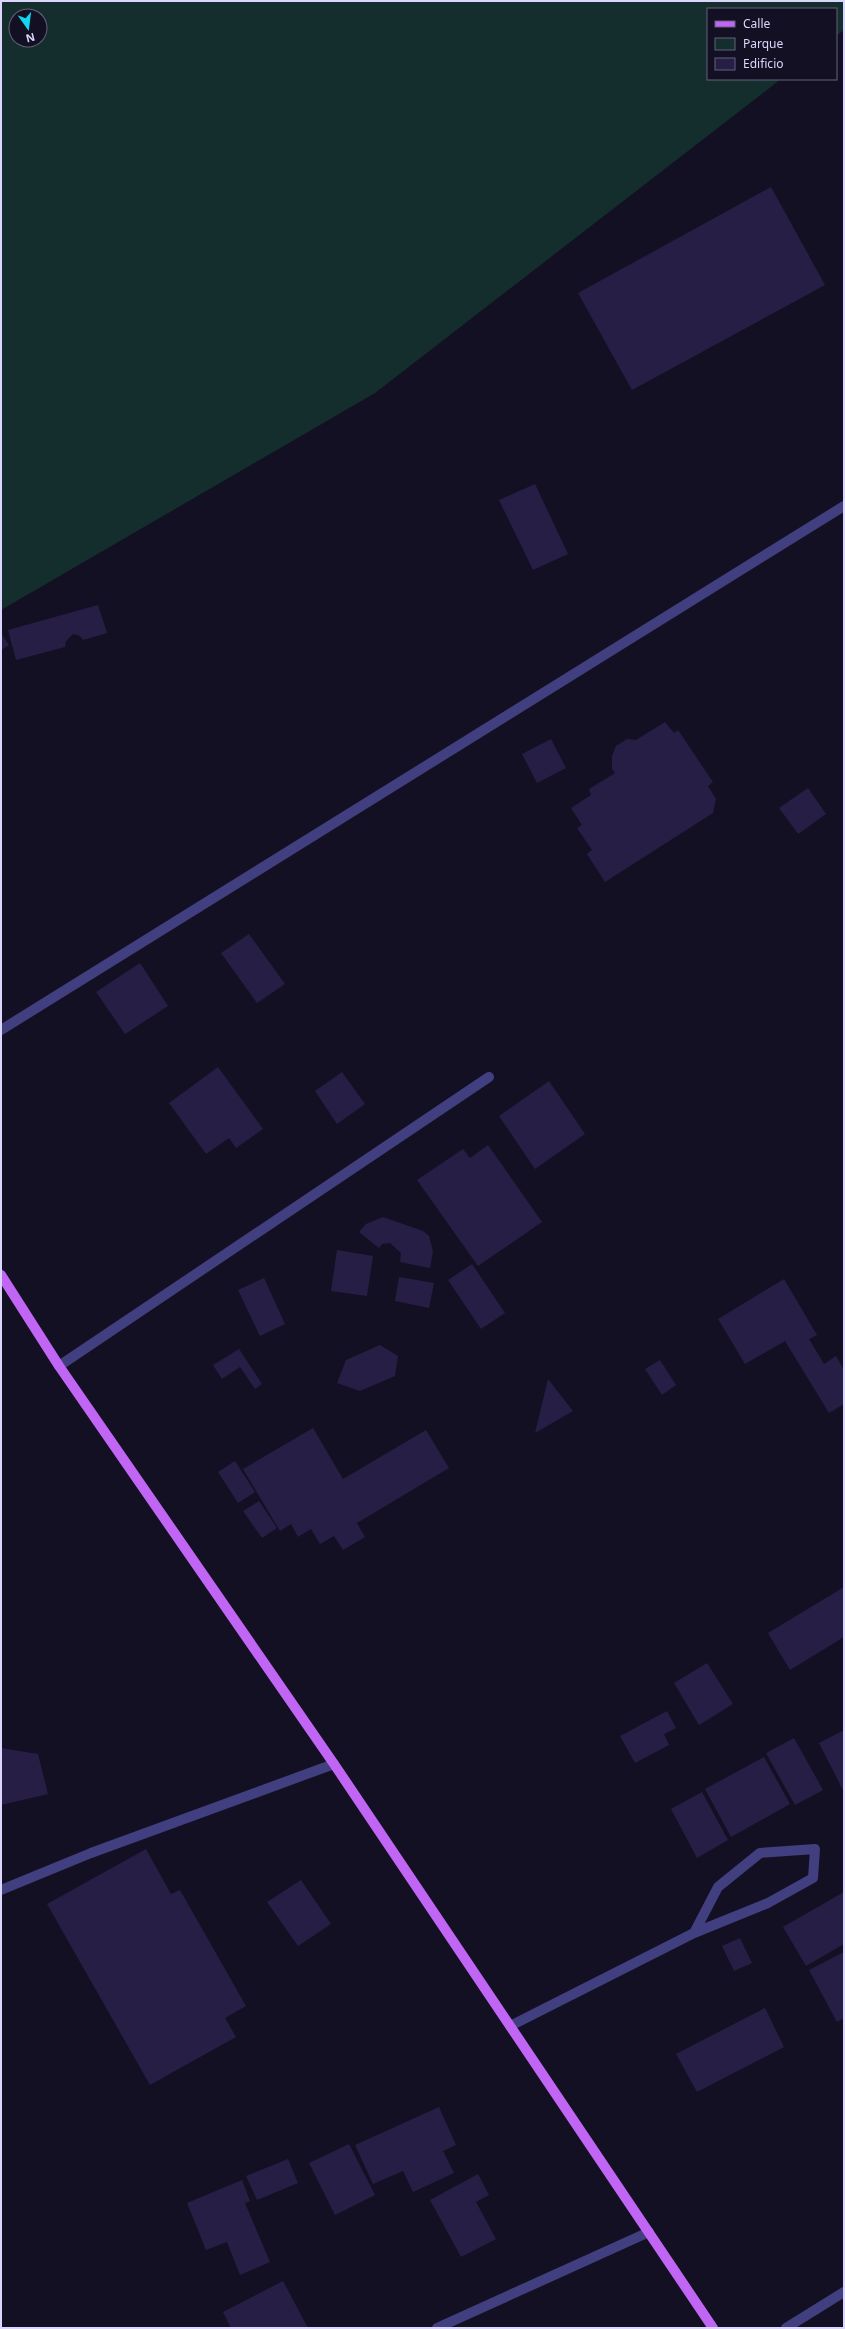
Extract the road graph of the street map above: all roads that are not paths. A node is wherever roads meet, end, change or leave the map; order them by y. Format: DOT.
graph roads {
  1 [pos="844,506"];
  2 [pos="1,1030"];
  3 [pos="489,1077"];
  4 [pos="1,1275"];
  5 [pos="59,1366"];
  6 [pos="334,1764"];
  7 [pos="1,1890"];
  8 [pos="694,1933"];
  9 [pos="510,2026"];
  10 [pos="649,2232"];
  11 [pos="844,2292"];
  12 [pos="437,2328"];
  13 [pos="713,2328"];
  14 [pos="786,2328"];
  1 -- 2 [label="street"];
  3 -- 5 [label="street"];
  4 -- 5 [label="main road"];
  5 -- 6 [label="main road"];
  6 -- 7 [label="street"];
  6 -- 9 [label="main road"];
  8 -- 8 [label="street"];
  8 -- 9 [label="street"];
  9 -- 10 [label="main road"];
  10 -- 12 [label="street"];
  10 -- 13 [label="main road"];
  11 -- 14 [label="street"];
}
